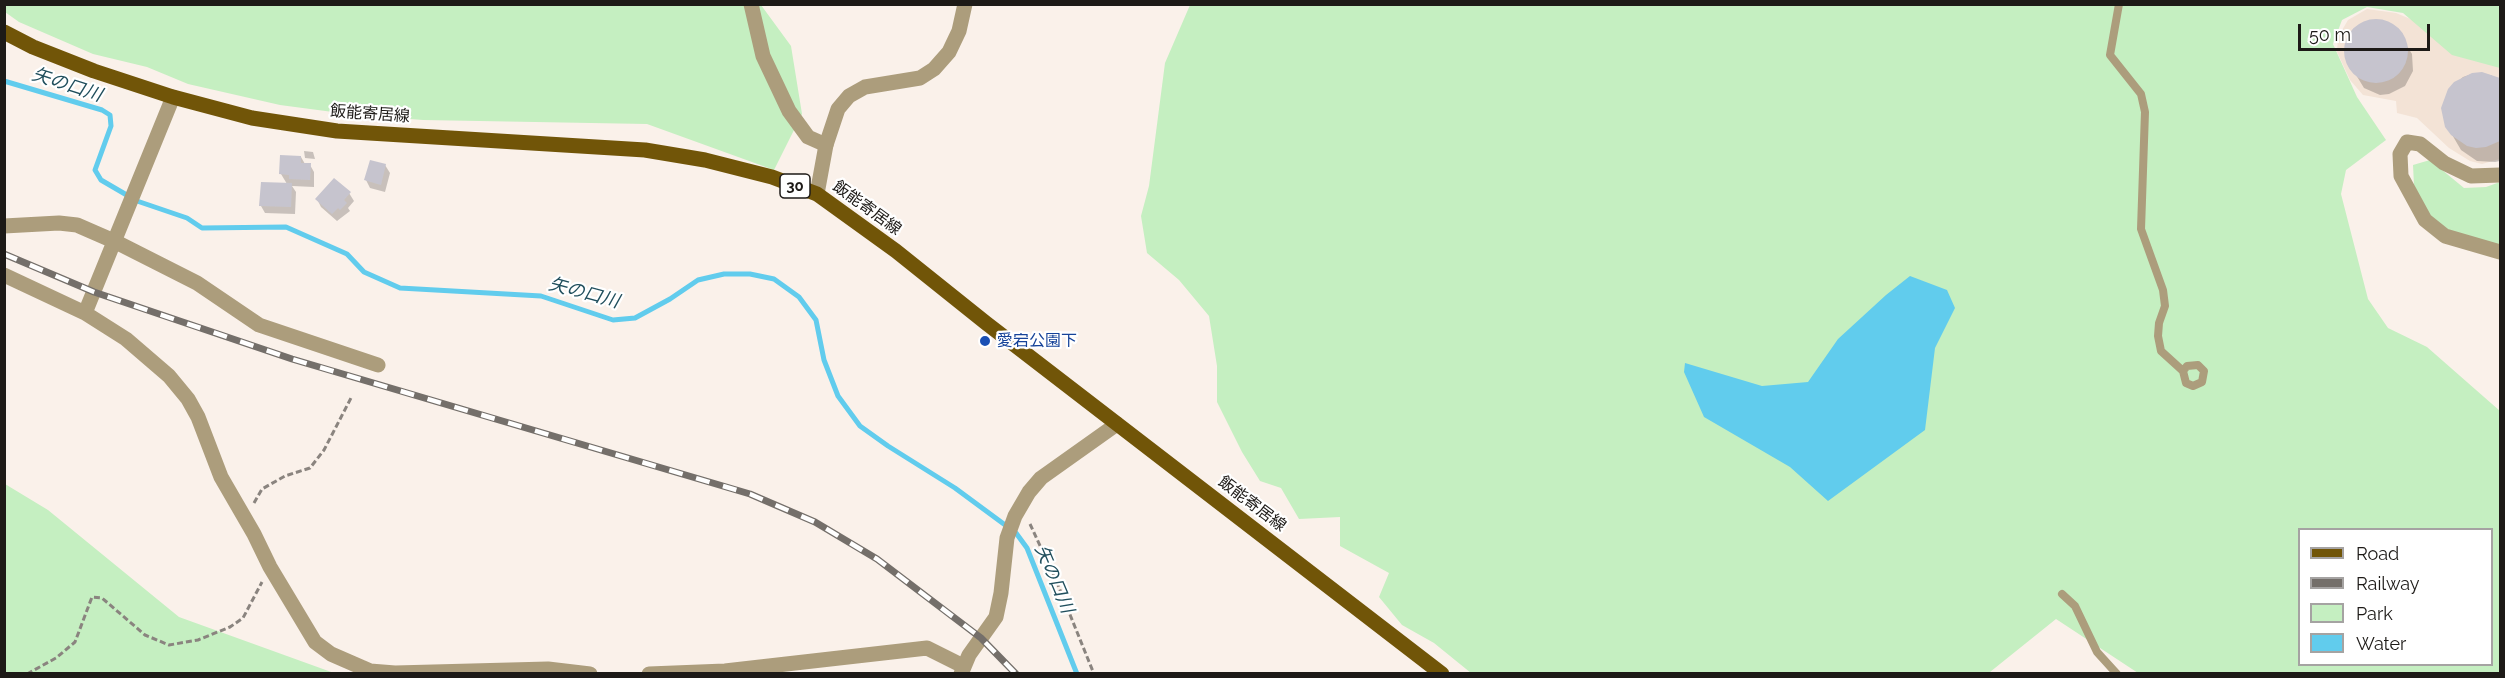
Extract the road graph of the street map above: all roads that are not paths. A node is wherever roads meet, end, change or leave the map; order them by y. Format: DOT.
graph roads {
  1 [pos="751,4"];
  2 [pos="965,4"];
  3 [pos="2119,4"];
  4 [pos="4,33"];
  5 [pos="173,97"];
  6 [pos="826,146"];
  7 [pos="2500,175"];
  8 [pos="817,194"];
  9 [pos="4,226"];
  10 [pos="116,242"];
  11 [pos="2500,252"];
  12 [pos="4,275"];
  13 [pos="86,313"];
  14 [pos="378,365"];
  15 [pos="2182,370"];
  16 [pos="1117,424"];
  17 [pos="2062,594"];
  18 [pos="962,670"];
  19 [pos="590,674"];
  20 [pos="648,674"];
  21 [pos="1442,674"];
  22 [pos="2117,674"];
  1 -- 6 [label="street"];
  2 -- 6 [label="street"];
  3 -- 15 [label="lane"];
  4 -- 5 [label="main road, 飯能寄居線 / 30"];
  5 -- 8 [label="main road, 飯能寄居線 / 30"];
  5 -- 10 [label="street"];
  6 -- 8 [label="street"];
  7 -- 11 [label="street"];
  8 -- 16 [label="main road, 飯能寄居線 / 30"];
  9 -- 10 [label="street"];
  10 -- 13 [label="street"];
  10 -- 14 [label="street"];
  12 -- 13 [label="street"];
  13 -- 19 [label="street"];
  16 -- 18 [label="street"];
  16 -- 21 [label="main road, 飯能寄居線 / 30"];
  17 -- 22 [label="lane"];
  18 -- 20 [label="street"];
}
